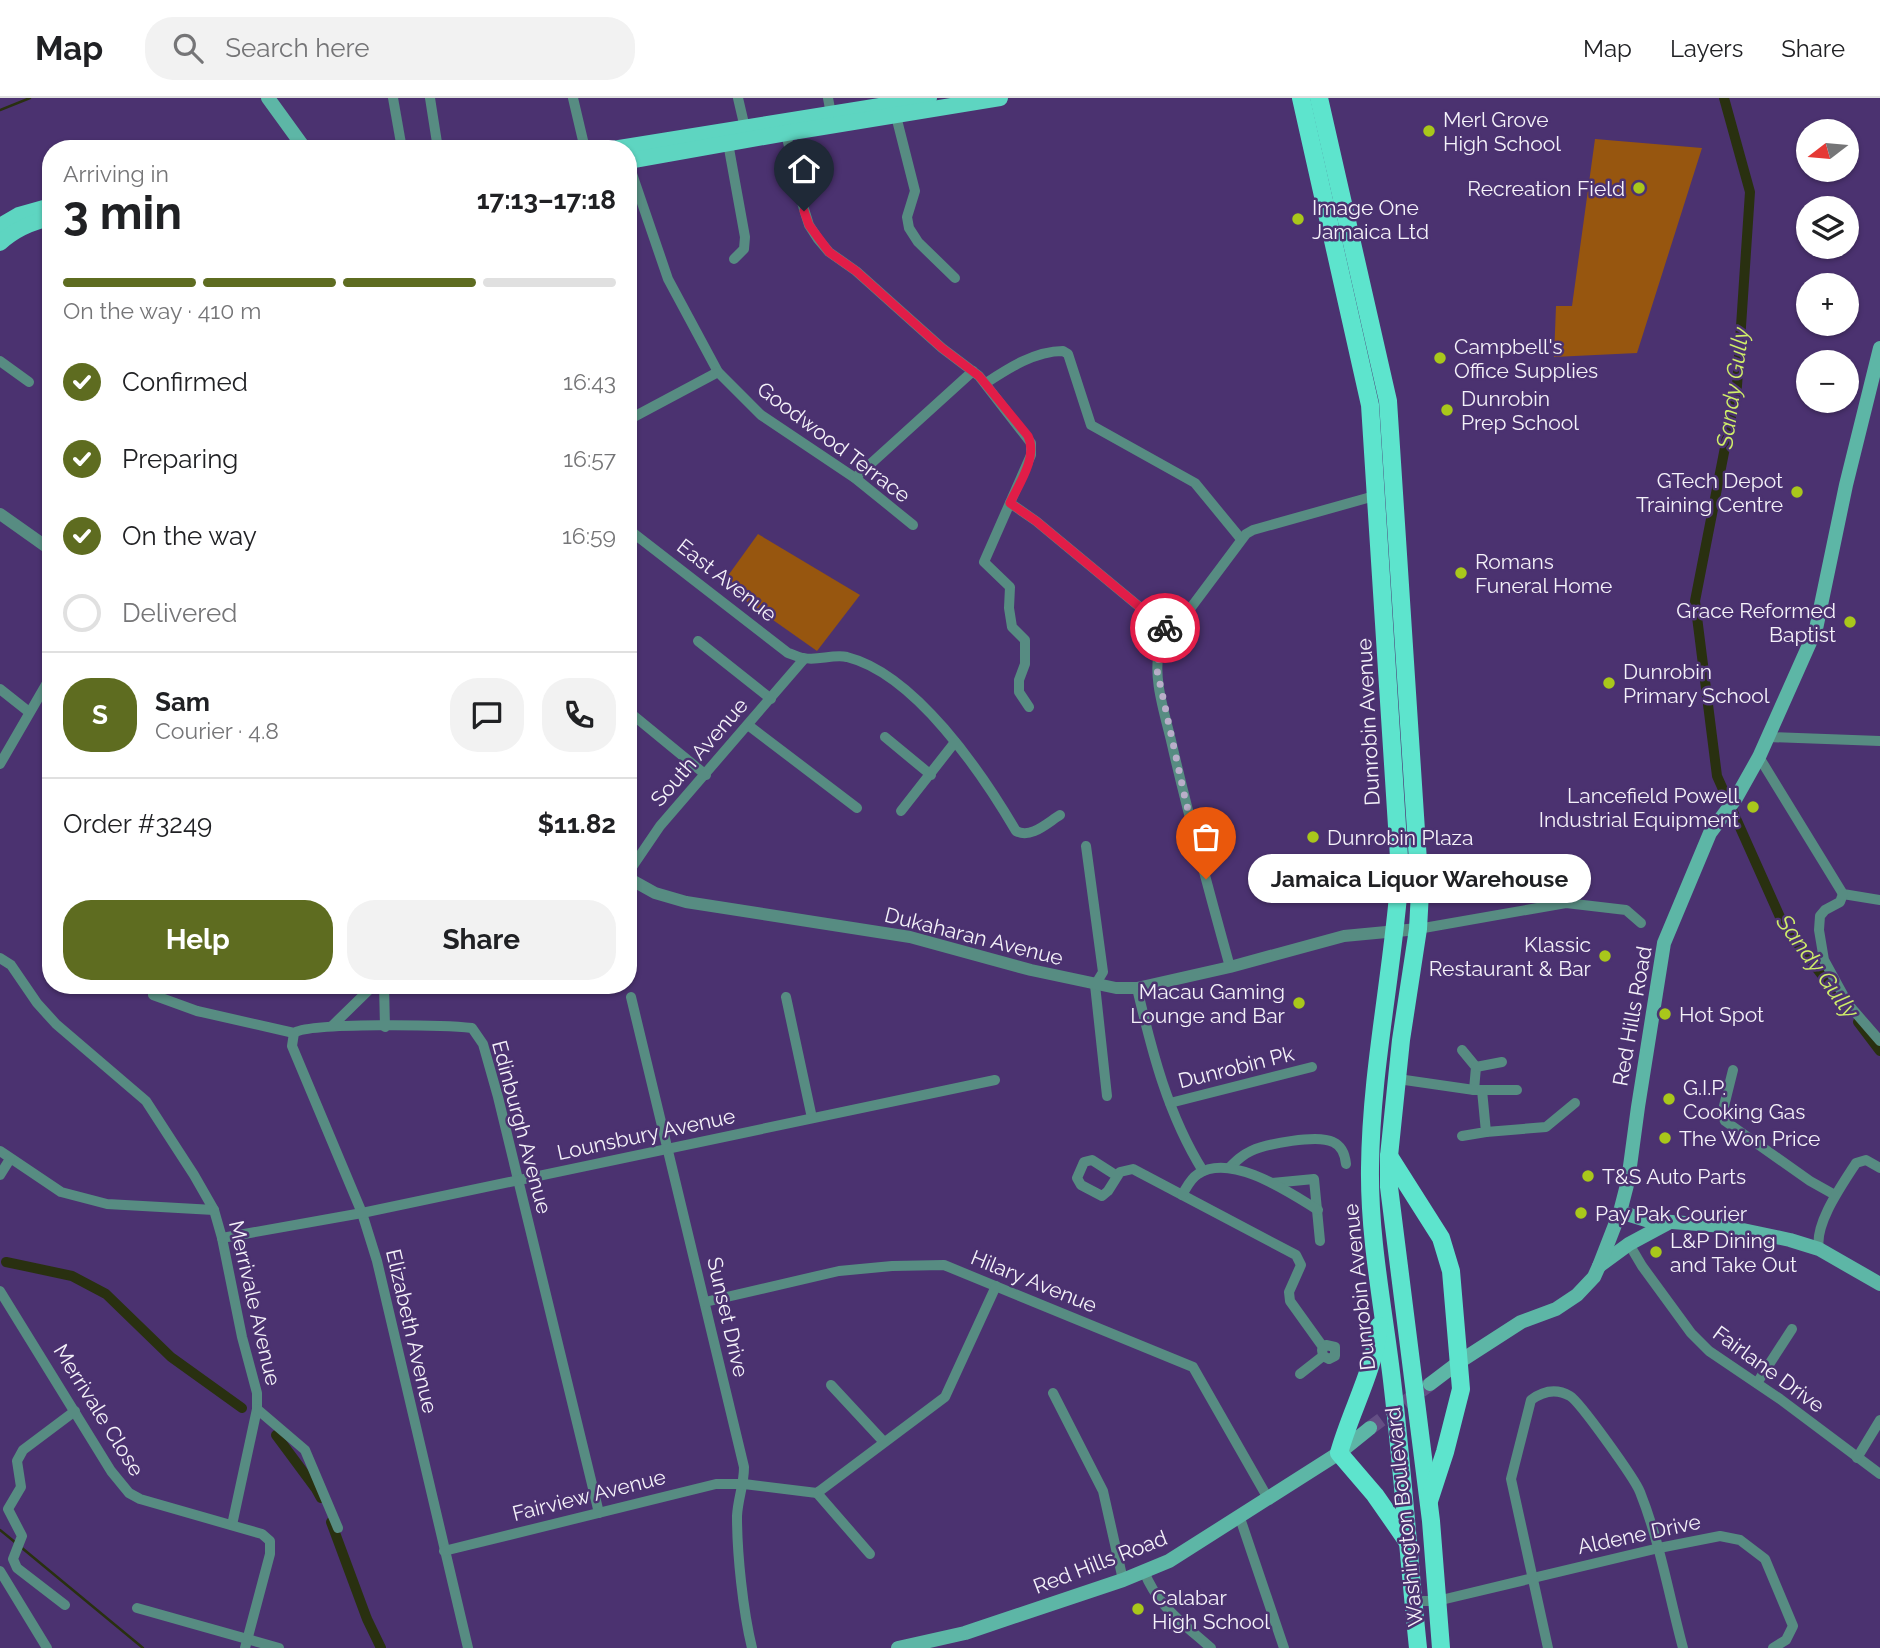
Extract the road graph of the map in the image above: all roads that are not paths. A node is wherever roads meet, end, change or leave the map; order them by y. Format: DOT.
graph roads {
  1 [pos="268,98"];
  2 [pos="393,98"];
  3 [pos="430,98"];
  4 [pos="573,98"];
  5 [pos="738,98"];
  6 [pos="929,98"];
  7 [pos="1000,98"];
  8 [pos="1301,98"];
  9 [pos="1319,98"];
  10 [pos="830,106"];
  11 [pos="896,116"];
  12 [pos="744,128"];
  13 [pos="786,133"];
  14 [pos="298,140"];
  15 [pos="400,140"];
  16 [pos="437,140"];
  17 [pos="583,140"];
  18 [pos="729,143"];
  19 [pos="637,145"];
  20 [pos="637,159"];
  21 [pos="637,188"];
  22 [pos="42,209"];
  23 [pos="42,220"];
  24 [pos="0,226"];
  25 [pos="0,243"];
  26 [pos="734,259"];
  27 [pos="954,278"];
  28 [pos="1880,348"];
  29 [pos="0,361"];
  30 [pos="973,371"];
  31 [pos="718,372"];
  32 [pos="1876,377"];
  33 [pos="29,382"];
  34 [pos="986,383"];
  35 [pos="637,415"];
  36 [pos="855,478"];
  37 [pos="1386,496"];
  38 [pos="1010,503"];
  39 [pos="0,514"];
  40 [pos="913,525"];
  41 [pos="637,536"];
  42 [pos="1241,539"];
  43 [pos="42,544"];
  44 [pos="1171,633"];
  45 [pos="698,641"];
  46 [pos="804,659"];
  47 [pos="0,689"];
  48 [pos="42,691"];
  49 [pos="771,699"];
  50 [pos="1029,707"];
  51 [pos="29,712"];
  52 [pos="637,718"];
  53 [pos="748,725"];
  54 [pos="886,737"];
  55 [pos="1768,737"];
  56 [pos="1880,741"];
  57 [pos="954,743"];
  58 [pos="1759,757"];
  59 [pos="0,764"];
  60 [pos="706,775"];
  61 [pos="931,775"];
  62 [pos="857,808"];
  63 [pos="901,811"];
  64 [pos="1060,815"];
  65 [pos="1086,846"];
  66 [pos="637,860"];
  67 [pos="637,883"];
  68 [pos="1843,894"];
  69 [pos="1880,900"];
  70 [pos="1641,923"];
  71 [pos="1418,929"];
  72 [pos="1396,930"];
  73 [pos="0,958"];
  74 [pos="1230,967"];
  75 [pos="1095,985"];
  76 [pos="1137,988"];
  77 [pos="365,994"];
  78 [pos="384,994"];
  79 [pos="153,996"];
  80 [pos="631,997"];
  81 [pos="786,997"];
  82 [pos="332,1027"];
  83 [pos="385,1027"];
  84 [pos="294,1033"];
  85 [pos="1880,1041"];
  86 [pos="1462,1050"];
  87 [pos="1502,1062"];
  88 [pos="1312,1067"];
  89 [pos="1476,1067"];
  90 [pos="1733,1070"];
  91 [pos="1398,1079"];
  92 [pos="995,1080"];
  93 [pos="1478,1090"];
  94 [pos="1517,1090"];
  95 [pos="1107,1096"];
  96 [pos="1170,1103"];
  97 [pos="1575,1103"];
  98 [pos="813,1118"];
  99 [pos="1486,1132"];
  100 [pos="1462,1136"];
  101 [pos="669,1149"];
  102 [pos="0,1151"];
  103 [pos="1389,1156"];
  104 [pos="10,1158"];
  105 [pos="1346,1164"];
  106 [pos="1229,1168"];
  107 [pos="1880,1168"];
  108 [pos="1203,1171"];
  109 [pos="0,1175"];
  110 [pos="1117,1176"];
  111 [pos="518,1180"];
  112 [pos="1272,1183"];
  113 [pos="1182,1195"];
  114 [pos="1836,1195"];
  115 [pos="214,1210"];
  116 [pos="1318,1210"];
  117 [pos="1620,1212"];
  118 [pos="362,1213"];
  119 [pos="1635,1218"];
  120 [pos="1669,1222"];
  121 [pos="222,1238"];
  122 [pos="1610,1238"];
  123 [pos="1320,1241"];
  124 [pos="1629,1244"];
  125 [pos="1819,1249"];
  126 [pos="1599,1266"];
  127 [pos="1880,1284"];
  128 [pos="996,1286"];
  129 [pos="0,1291"];
  130 [pos="1381,1295"];
  131 [pos="705,1302"];
  132 [pos="1792,1329"];
  133 [pos="1459,1362"];
  134 [pos="1300,1374"];
  135 [pos="1422,1382"];
  136 [pos="1757,1383"];
  137 [pos="831,1385"];
  138 [pos="1393,1389"];
  139 [pos="1054,1393"];
  140 [pos="257,1409"];
  141 [pos="75,1410"];
  142 [pos="1880,1420"];
  143 [pos="1370,1428"];
  144 [pos="883,1441"];
  145 [pos="1339,1453"];
  146 [pos="1857,1458"];
  147 [pos="1880,1474"];
  148 [pos="744,1485"];
  149 [pos="817,1493"];
  150 [pos="1269,1500"];
  151 [pos="1428,1504"];
  152 [pos="599,1513"];
  153 [pos="1240,1518"];
  154 [pos="232,1525"];
  155 [pos="338,1528"];
  156 [pos="1408,1542"];
  157 [pos="1659,1548"];
  158 [pos="444,1551"];
  159 [pos="870,1554"];
  160 [pos="1144,1571"];
  161 [pos="23,1574"];
  162 [pos="3,1575"];
  163 [pos="1532,1578"];
  164 [pos="1123,1580"];
  165 [pos="1413,1601"];
  166 [pos="1437,1601"];
  167 [pos="65,1605"];
  168 [pos="137,1608"];
  169 [pos="246,1644"];
  170 [pos="44,1647"];
  171 [pos="904,1647"];
  172 [pos="279,1648"];
  173 [pos="468,1648"];
  174 [pos="752,1648"];
  175 [pos="1211,1648"];
  176 [pos="1284,1648"];
  177 [pos="1418,1648"];
  178 [pos="1441,1648"];
  179 [pos="1548,1648"];
  180 [pos="1683,1648"];
  181 [pos="1773,1648"];
  1 -- 14 [label="main road"];
  2 -- 15 [label="street"];
  3 -- 16 [label="street"];
  4 -- 17 [label="street"];
  5 -- 12 [label="street"];
  6 -- 10 [label="main road"];
  7 -- 11 [label="main road"];
  8 -- 37 [label="highway, Dunrobin Avenue"];
  9 -- 37 [label="highway, Dunrobin Avenue"];
  10 -- 12 [label="main road"];
  11 -- 13 [label="main road"];
  11 -- 27 [label="street"];
  12 -- 19 [label="main road"];
  13 -- 18 [label="main road"];
  13 -- 30 [label="street"];
  18 -- 20 [label="main road"];
  18 -- 26 [label="street"];
  21 -- 31 [label="street, Goodwood Terrace"];
  22 -- 24 [label="main road"];
  23 -- 25 [label="main road"];
  28 -- 32 [label="main road, Red Hills Road"];
  29 -- 33 [label="street"];
  30 -- 34 [label="street"];
  30 -- 36 [label="street"];
  31 -- 35 [label="street"];
  31 -- 36 [label="street, Goodwood Terrace"];
  32 -- 55 [label="main road, Red Hills Road"];
  34 -- 38 [label="street"];
  34 -- 42 [label="street"];
  36 -- 40 [label="street, Goodwood Terrace"];
  37 -- 42 [label="street"];
  37 -- 71 [label="highway, Dunrobin Avenue"];
  37 -- 72 [label="highway, Dunrobin Avenue"];
  38 -- 44 [label="street"];
  38 -- 50 [label="street"];
  39 -- 43 [label="street"];
  41 -- 46 [label="street, East Avenue"];
  42 -- 44 [label="street"];
  44 -- 74 [label="street"];
  45 -- 49 [label="street"];
  46 -- 49 [label="street, South Avenue"];
  46 -- 57 [label="street"];
  47 -- 51 [label="street"];
  48 -- 51 [label="street"];
  49 -- 53 [label="street, South Avenue"];
  51 -- 59 [label="street"];
  52 -- 60 [label="street"];
  53 -- 60 [label="street, South Avenue"];
  53 -- 62 [label="street"];
  54 -- 61 [label="street"];
  55 -- 56 [label="street"];
  55 -- 58 [label="main road, Red Hills Road"];
  57 -- 61 [label="street"];
  57 -- 64 [label="street"];
  58 -- 68 [label="street"];
  58 -- 117 [label="main road, Red Hills Road"];
  60 -- 66 [label="street, South Avenue"];
  61 -- 63 [label="street"];
  65 -- 75 [label="street"];
  67 -- 75 [label="street, Dukaharan Avenue"];
  68 -- 69 [label="street"];
  68 -- 85 [label="street"];
  70 -- 71 [label="street"];
  71 -- 72 [label="street, Dukaharan Avenue"];
  71 -- 91 [label="highway, Dunrobin Avenue"];
  72 -- 74 [label="street, Dukaharan Avenue"];
  72 -- 130 [label="highway, Dunrobin Avenue"];
  73 -- 115 [label="street, Merrivale Avenue"];
  74 -- 76 [label="street, Dukaharan Avenue"];
  75 -- 76 [label="street, Dukaharan Avenue"];
  75 -- 95 [label="street"];
  76 -- 96 [label="street"];
  77 -- 82 [label="street"];
  78 -- 83 [label="street"];
  79 -- 84 [label="street, Edinburgh Avenue"];
  80 -- 101 [label="street, Sunset Drive"];
  81 -- 98 [label="street"];
  82 -- 83 [label="street, Edinburgh Avenue"];
  82 -- 84 [label="street, Edinburgh Avenue"];
  83 -- 111 [label="street, Edinburgh Avenue"];
  84 -- 118 [label="street, Elizabeth Avenue"];
  86 -- 89 [label="street"];
  87 -- 89 [label="street"];
  88 -- 96 [label="street, Dunrobin Pk"];
  89 -- 93 [label="street"];
  90 -- 114 [label="street"];
  91 -- 93 [label="street"];
  91 -- 103 [label="highway, Dunrobin Avenue"];
  92 -- 98 [label="street, Lounsbury Avenue"];
  93 -- 94 [label="street"];
  93 -- 99 [label="street"];
  96 -- 108 [label="street"];
  97 -- 99 [label="street"];
  98 -- 101 [label="street, Lounsbury Avenue"];
  99 -- 100 [label="street"];
  101 -- 111 [label="street, Lounsbury Avenue"];
  101 -- 131 [label="street, Sunset Drive"];
  102 -- 104 [label="street"];
  103 -- 133 [label="highway"];
  103 -- 135 [label="highway, Dunrobin Avenue"];
  104 -- 109 [label="street"];
  104 -- 115 [label="street"];
  105 -- 106 [label="street"];
  106 -- 108 [label="street"];
  106 -- 112 [label="street"];
  107 -- 114 [label="street"];
  108 -- 113 [label="street"];
  110 -- 113 [label="street"];
  111 -- 118 [label="street, Lounsbury Avenue"];
  111 -- 152 [label="street, Edinburgh Avenue"];
  112 -- 116 [label="street"];
  112 -- 116 [label="street"];
  113 -- 134 [label="street"];
  114 -- 125 [label="street"];
  115 -- 121 [label="street, Merrivale Avenue"];
  116 -- 123 [label="street"];
  117 -- 119 [label="main road"];
  117 -- 122 [label="main road, Red Hills Road"];
  118 -- 121 [label="street, Lounsbury Avenue"];
  118 -- 158 [label="street, Elizabeth Avenue"];
  119 -- 120 [label="main road"];
  119 -- 124 [label="main road"];
  120 -- 124 [label="main road"];
  120 -- 125 [label="main road"];
  121 -- 140 [label="street, Merrivale Avenue"];
  122 -- 124 [label="main road"];
  122 -- 126 [label="main road, Red Hills Road"];
  124 -- 126 [label="main road"];
  124 -- 136 [label="street, Fairlane Drive"];
  125 -- 127 [label="main road"];
  126 -- 133 [label="main road, Red Hills Road"];
  128 -- 131 [label="street, Hilary Avenue"];
  128 -- 144 [label="street"];
  128 -- 150 [label="street, Hilary Avenue"];
  129 -- 141 [label="street, Merrivale Close"];
  130 -- 138 [label="highway, Dunrobin Avenue"];
  130 -- 145 [label="highway"];
  131 -- 148 [label="street, Sunset Drive"];
  132 -- 136 [label="street"];
  133 -- 135 [label="main road, Red Hills Road"];
  133 -- 151 [label="highway"];
  135 -- 151 [label="highway, Washington Boulevard"];
  136 -- 146 [label="street, Fairlane Drive"];
  137 -- 144 [label="street"];
  138 -- 156 [label="highway, Washington Boulevard"];
  139 -- 164 [label="street"];
  140 -- 154 [label="street, Merrivale Avenue"];
  140 -- 155 [label="street"];
  141 -- 154 [label="street, Merrivale Close"];
  141 -- 161 [label="street"];
  142 -- 146 [label="street"];
  143 -- 145 [label="main road, Red Hills Road"];
  144 -- 149 [label="street"];
  145 -- 150 [label="main road, Red Hills Road"];
  145 -- 156 [label="highway"];
  146 -- 147 [label="street, Fairlane Drive"];
  148 -- 149 [label="street, Fairview Avenue"];
  148 -- 152 [label="street, Fairview Avenue"];
  148 -- 174 [label="street, Sunset Drive"];
  149 -- 159 [label="street"];
  150 -- 153 [label="main road, Red Hills Road"];
  151 -- 166 [label="highway, Washington Boulevard"];
  152 -- 158 [label="street, Fairview Avenue"];
  153 -- 160 [label="main road, Red Hills Road"];
  153 -- 176 [label="street"];
  154 -- 169 [label="street, Merrivale Close"];
  156 -- 165 [label="highway, Washington Boulevard"];
  157 -- 163 [label="street, Aldene Drive"];
  157 -- 163 [label="street"];
  157 -- 180 [label="street"];
  157 -- 181 [label="street, Aldene Drive"];
  158 -- 173 [label="street, Elizabeth Avenue"];
  160 -- 164 [label="main road, Red Hills Road"];
  160 -- 175 [label="street"];
  161 -- 162 [label="street"];
  161 -- 167 [label="street"];
  162 -- 170 [label="street"];
  163 -- 166 [label="street, Aldene Drive"];
  163 -- 179 [label="street"];
  164 -- 171 [label="main road, Red Hills Road"];
  165 -- 166 [label="street, Aldene Drive"];
  165 -- 177 [label="highway, Washington Boulevard"];
  166 -- 178 [label="highway, Washington Boulevard"];
  168 -- 169 [label="street"];
  169 -- 172 [label="street"];
}
